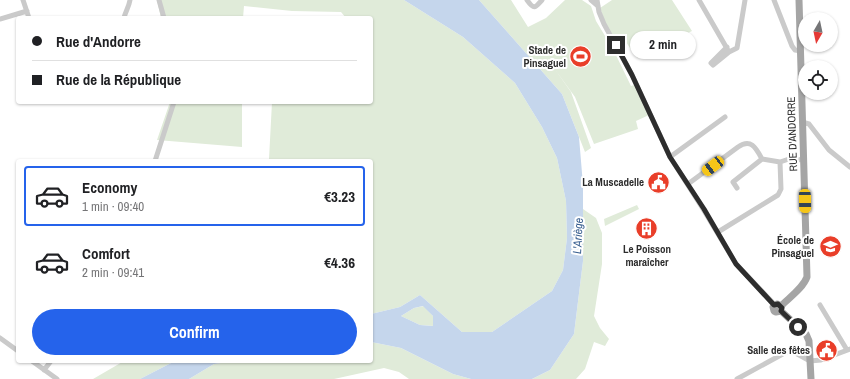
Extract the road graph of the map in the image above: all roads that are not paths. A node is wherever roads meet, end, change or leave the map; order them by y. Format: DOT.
graph roads {
  1 [pos="23,0"];
  2 [pos="130,0"];
  3 [pos="159,0"];
  4 [pos="527,0"];
  5 [pos="542,0"];
  6 [pos="590,0"];
  7 [pos="699,0"];
  8 [pos="745,0"];
  9 [pos="774,0"];
  10 [pos="799,0"];
  11 [pos="598,3"];
  12 [pos="26,11"];
  13 [pos="799,12"];
  14 [pos="28,16"];
  15 [pos="124,16"];
  16 [pos="163,16"];
  17 [pos="0,19"];
  18 [pos="798,51"];
  19 [pos="800,52"];
  20 [pos="173,104"];
  21 [pos="725,117"];
  22 [pos="802,122"];
  23 [pos="670,157"];
  24 [pos="156,159"];
  25 [pos="762,159"];
  26 [pos="804,160"];
  27 [pos="780,162"];
  28 [pos="850,167"];
  29 [pos="688,184"];
  30 [pos="737,188"];
  31 [pos="718,232"];
  32 [pos="820,305"];
  33 [pos="779,307"];
  34 [pos="0,338"];
  35 [pos="849,349"];
  36 [pos="16,350"];
  37 [pos="810,361"];
  38 [pos="35,363"];
  39 [pos="49,363"];
  40 [pos="44,370"];
  41 [pos="57,379"];
  42 [pos="737,379"];
  43 [pos="811,379"];
  1 -- 12 [label="street"];
  2 -- 15 [label="street"];
  3 -- 16 [label="street"];
  4 -- 5 [label="street"];
  6 -- 11 [label="street"];
  7 -- 8 [label="street"];
  9 -- 18 [label="street"];
  10 -- 13 [label="main road, RUE D'ANDORRE"];
  11 -- 23 [label="street"];
  12 -- 14 [label="street"];
  12 -- 17 [label="street"];
  19 -- 22 [label="main road, RUE D'ANDORRE"];
  20 -- 24 [label="street"];
  21 -- 23 [label="street"];
  22 -- 26 [label="main road, RUE D'ANDORRE"];
  22 -- 28 [label="street"];
  23 -- 29 [label="street"];
  25 -- 27 [label="street"];
  25 -- 29 [label="street"];
  25 -- 30 [label="street"];
  26 -- 27 [label="street"];
  26 -- 33 [label="main road, RUE D'ANDORRE"];
  27 -- 31 [label="street"];
  29 -- 31 [label="street"];
  31 -- 33 [label="street"];
  32 -- 35 [label="street"];
  33 -- 37 [label="main road"];
  34 -- 36 [label="street"];
  35 -- 37 [label="street"];
  37 -- 42 [label="street"];
  37 -- 43 [label="main road"];
  38 -- 40 [label="street"];
  39 -- 40 [label="street"];
  40 -- 41 [label="street"];
}
